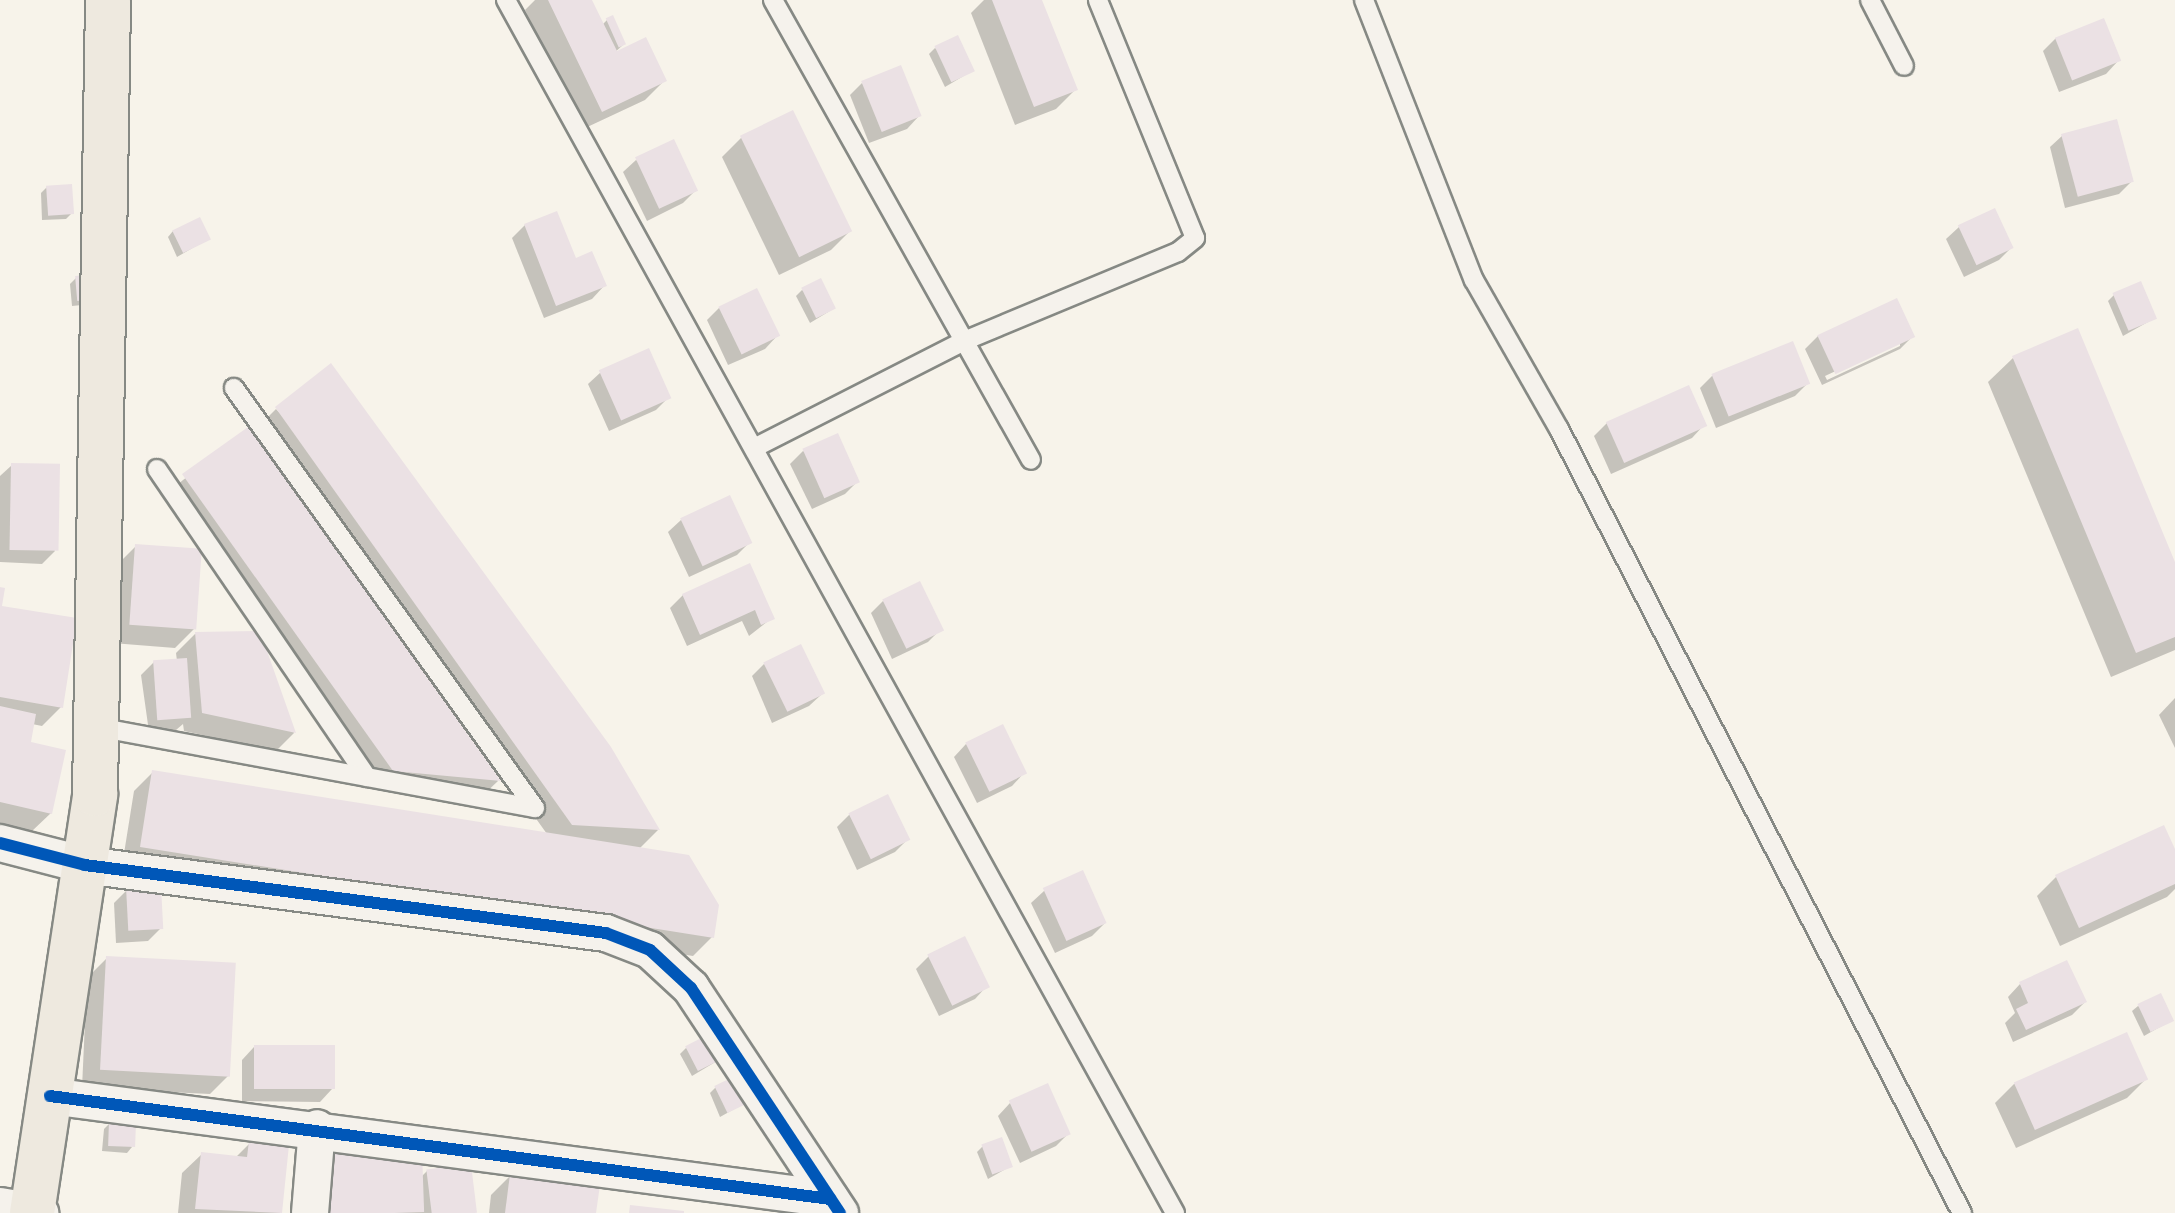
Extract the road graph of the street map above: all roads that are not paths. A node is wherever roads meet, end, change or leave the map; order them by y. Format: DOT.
graph roads {
  1 [pos="108,0"];
  2 [pos="506,0"];
  3 [pos="773,0"];
  4 [pos="1098,0"];
  5 [pos="1364,0"];
  6 [pos="1870,0"];
  7 [pos="1904,66"];
  8 [pos="964,341"];
  9 [pos="234,388"];
  10 [pos="754,448"];
  11 [pos="1031,460"];
  12 [pos="157,469"];
  13 [pos="97,727"];
  14 [pos="367,777"];
  15 [pos="0,843"];
  16 [pos="85,865"];
  17 [pos="50,1096"];
  18 [pos="317,1128"];
  19 [pos="835,1206"];
  20 [pos="26,1211"];
  21 [pos="310,1213"];
  22 [pos="1175,1213"];
  23 [pos="1962,1213"];
  1 -- 13 [label="main road"];
  2 -- 10 [label="lane"];
  3 -- 8 [label="lane"];
  4 -- 8 [label="lane"];
  5 -- 23 [label="lane"];
  6 -- 7 [label="lane"];
  8 -- 10 [label="lane"];
  8 -- 11 [label="lane"];
  9 -- 14 [label="lane"];
  10 -- 22 [label="lane"];
  12 -- 14 [label="lane"];
  13 -- 14 [label="lane"];
  13 -- 16 [label="main road"];
  15 -- 16 [label="street"];
  16 -- 17 [label="main road"];
  16 -- 19 [label="street"];
  17 -- 18 [label="street"];
  17 -- 20 [label="main road"];
  18 -- 19 [label="street"];
  18 -- 21 [label="street"];
}
